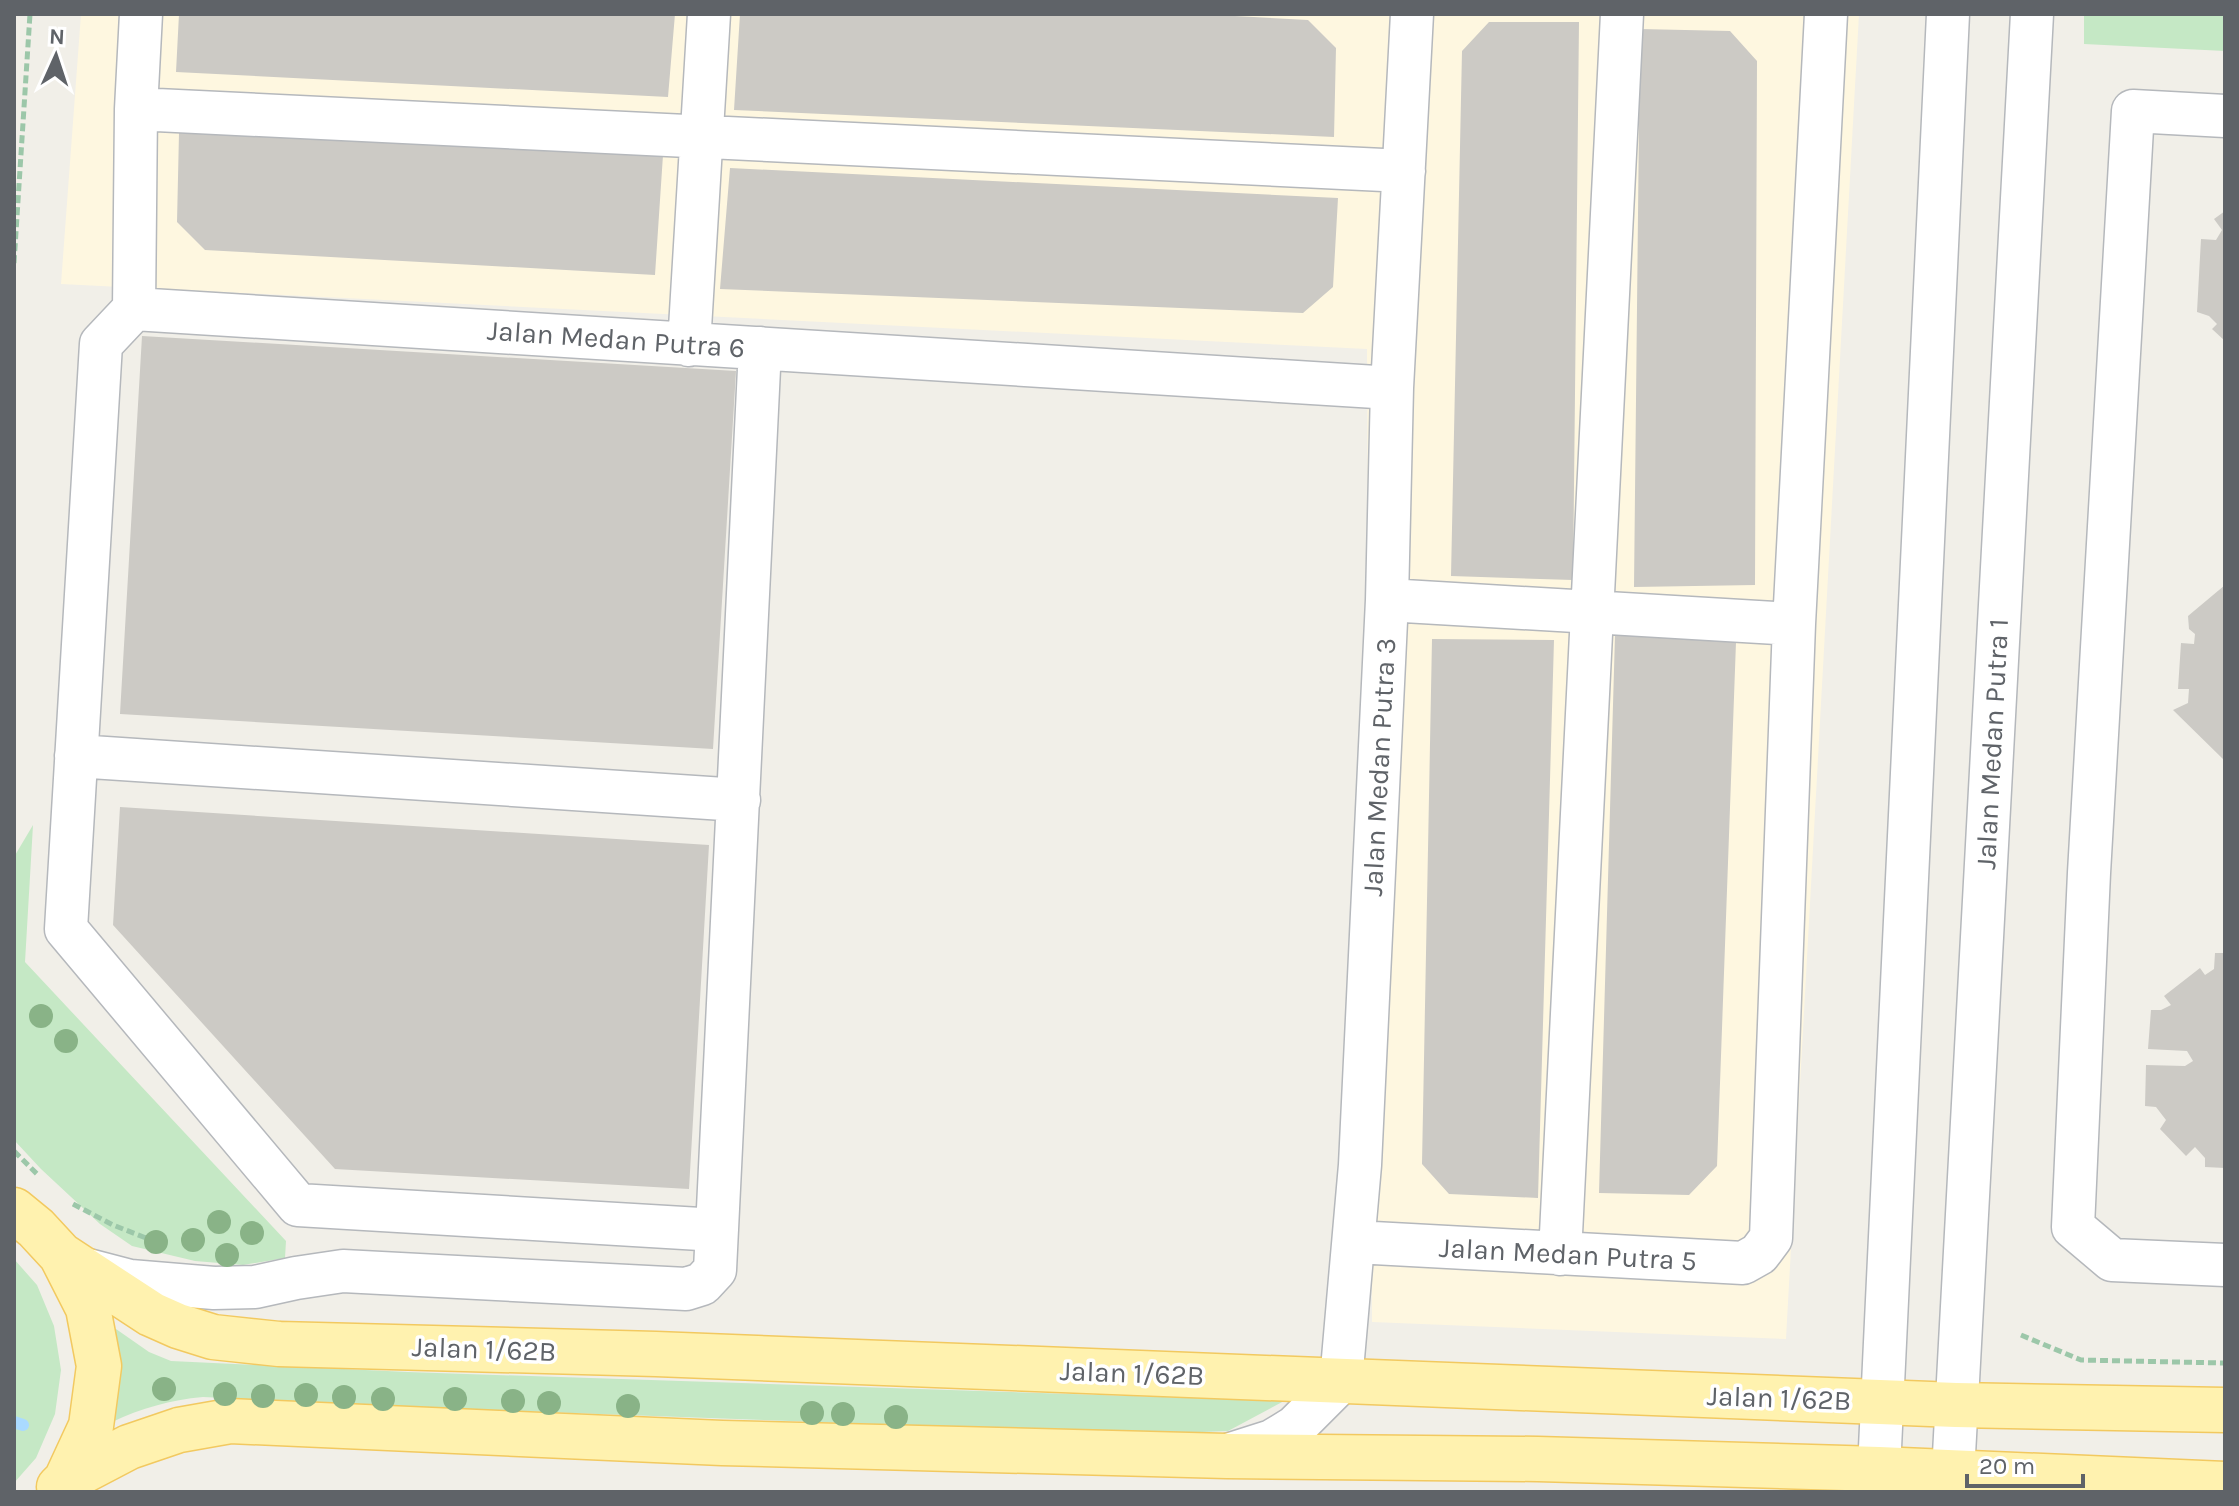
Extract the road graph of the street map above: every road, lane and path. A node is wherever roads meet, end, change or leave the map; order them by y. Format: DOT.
graph roads {
  1 [pos="30,14"];
  2 [pos="141,14"];
  3 [pos="709,14"];
  4 [pos="1412,14"];
  5 [pos="1622,14"];
  6 [pos="1826,14"];
  7 [pos="1948,14"];
  8 [pos="2032,14"];
  9 [pos="136,109"];
  10 [pos="2225,116"];
  11 [pos="702,136"];
  12 [pos="1404,171"];
  13 [pos="14,263"];
  14 [pos="134,309"];
  15 [pos="689,345"];
  16 [pos="760,348"];
  17 [pos="1392,388"];
  18 [pos="1387,600"];
  19 [pos="1593,612"];
  20 [pos="1794,624"];
  21 [pos="76,756"];
  22 [pos="739,800"];
  23 [pos="14,1151"];
  24 [pos="28,1195"];
  25 [pos="62,1199"];
  26 [pos="717,1230"];
  27 [pos="1355,1242"];
  28 [pos="162,1244"];
  29 [pos="1560,1254"];
  30 [pos="72,1262"];
  31 [pos="2225,1265"];
  32 [pos="2021,1335"];
  33 [pos="2225,1363"];
  34 [pos="1341,1381"];
  35 [pos="1881,1401"];
  36 [pos="1956,1405"];
  37 [pos="2225,1410"];
  38 [pos="1227,1456"];
  39 [pos="1879,1469"];
  40 [pos="1953,1473"];
  41 [pos="2225,1484"];
  42 [pos="60,1486"];
  1 -- 13 [label="path"];
  2 -- 9 [label="street"];
  3 -- 11 [label="street"];
  4 -- 12 [label="street, Jalan Medan Putra 3"];
  5 -- 19 [label="street"];
  6 -- 20 [label="street"];
  7 -- 35 [label="street"];
  8 -- 36 [label="street, Jalan Medan Putra 1"];
  9 -- 11 [label="street"];
  9 -- 14 [label="street"];
  10 -- 31 [label="street"];
  11 -- 12 [label="street"];
  11 -- 15 [label="street"];
  12 -- 17 [label="street, Jalan Medan Putra 3"];
  14 -- 15 [label="street, Jalan Medan Putra 6"];
  14 -- 21 [label="street"];
  15 -- 16 [label="street, Jalan Medan Putra 6"];
  16 -- 17 [label="street, Jalan Medan Putra 6"];
  16 -- 22 [label="street"];
  17 -- 18 [label="street, Jalan Medan Putra 3"];
  18 -- 19 [label="street"];
  18 -- 27 [label="street, Jalan Medan Putra 3"];
  19 -- 20 [label="street"];
  19 -- 29 [label="street"];
  20 -- 29 [label="street, Jalan Medan Putra 5"];
  21 -- 22 [label="street"];
  21 -- 26 [label="street"];
  22 -- 26 [label="street"];
  23 -- 24 [label="path"];
  24 -- 30 [label="main road"];
  25 -- 28 [label="path"];
  26 -- 30 [label="street"];
  27 -- 29 [label="street, Jalan Medan Putra 5"];
  27 -- 34 [label="street, Jalan Medan Putra 3"];
  30 -- 34 [label="main road, Jalan 1/62B"];
  30 -- 42 [label="main road"];
  32 -- 33 [label="path"];
  34 -- 35 [label="main road, Jalan 1/62B"];
  34 -- 38 [label="street"];
  35 -- 36 [label="main road, Jalan 1/62B"];
  35 -- 39 [label="street"];
  36 -- 37 [label="main road, Jalan 1/62B"];
  36 -- 40 [label="street, Jalan Medan Putra 1"];
  38 -- 39 [label="main road"];
  38 -- 42 [label="main road"];
  39 -- 40 [label="main road"];
  40 -- 41 [label="main road"];
}
